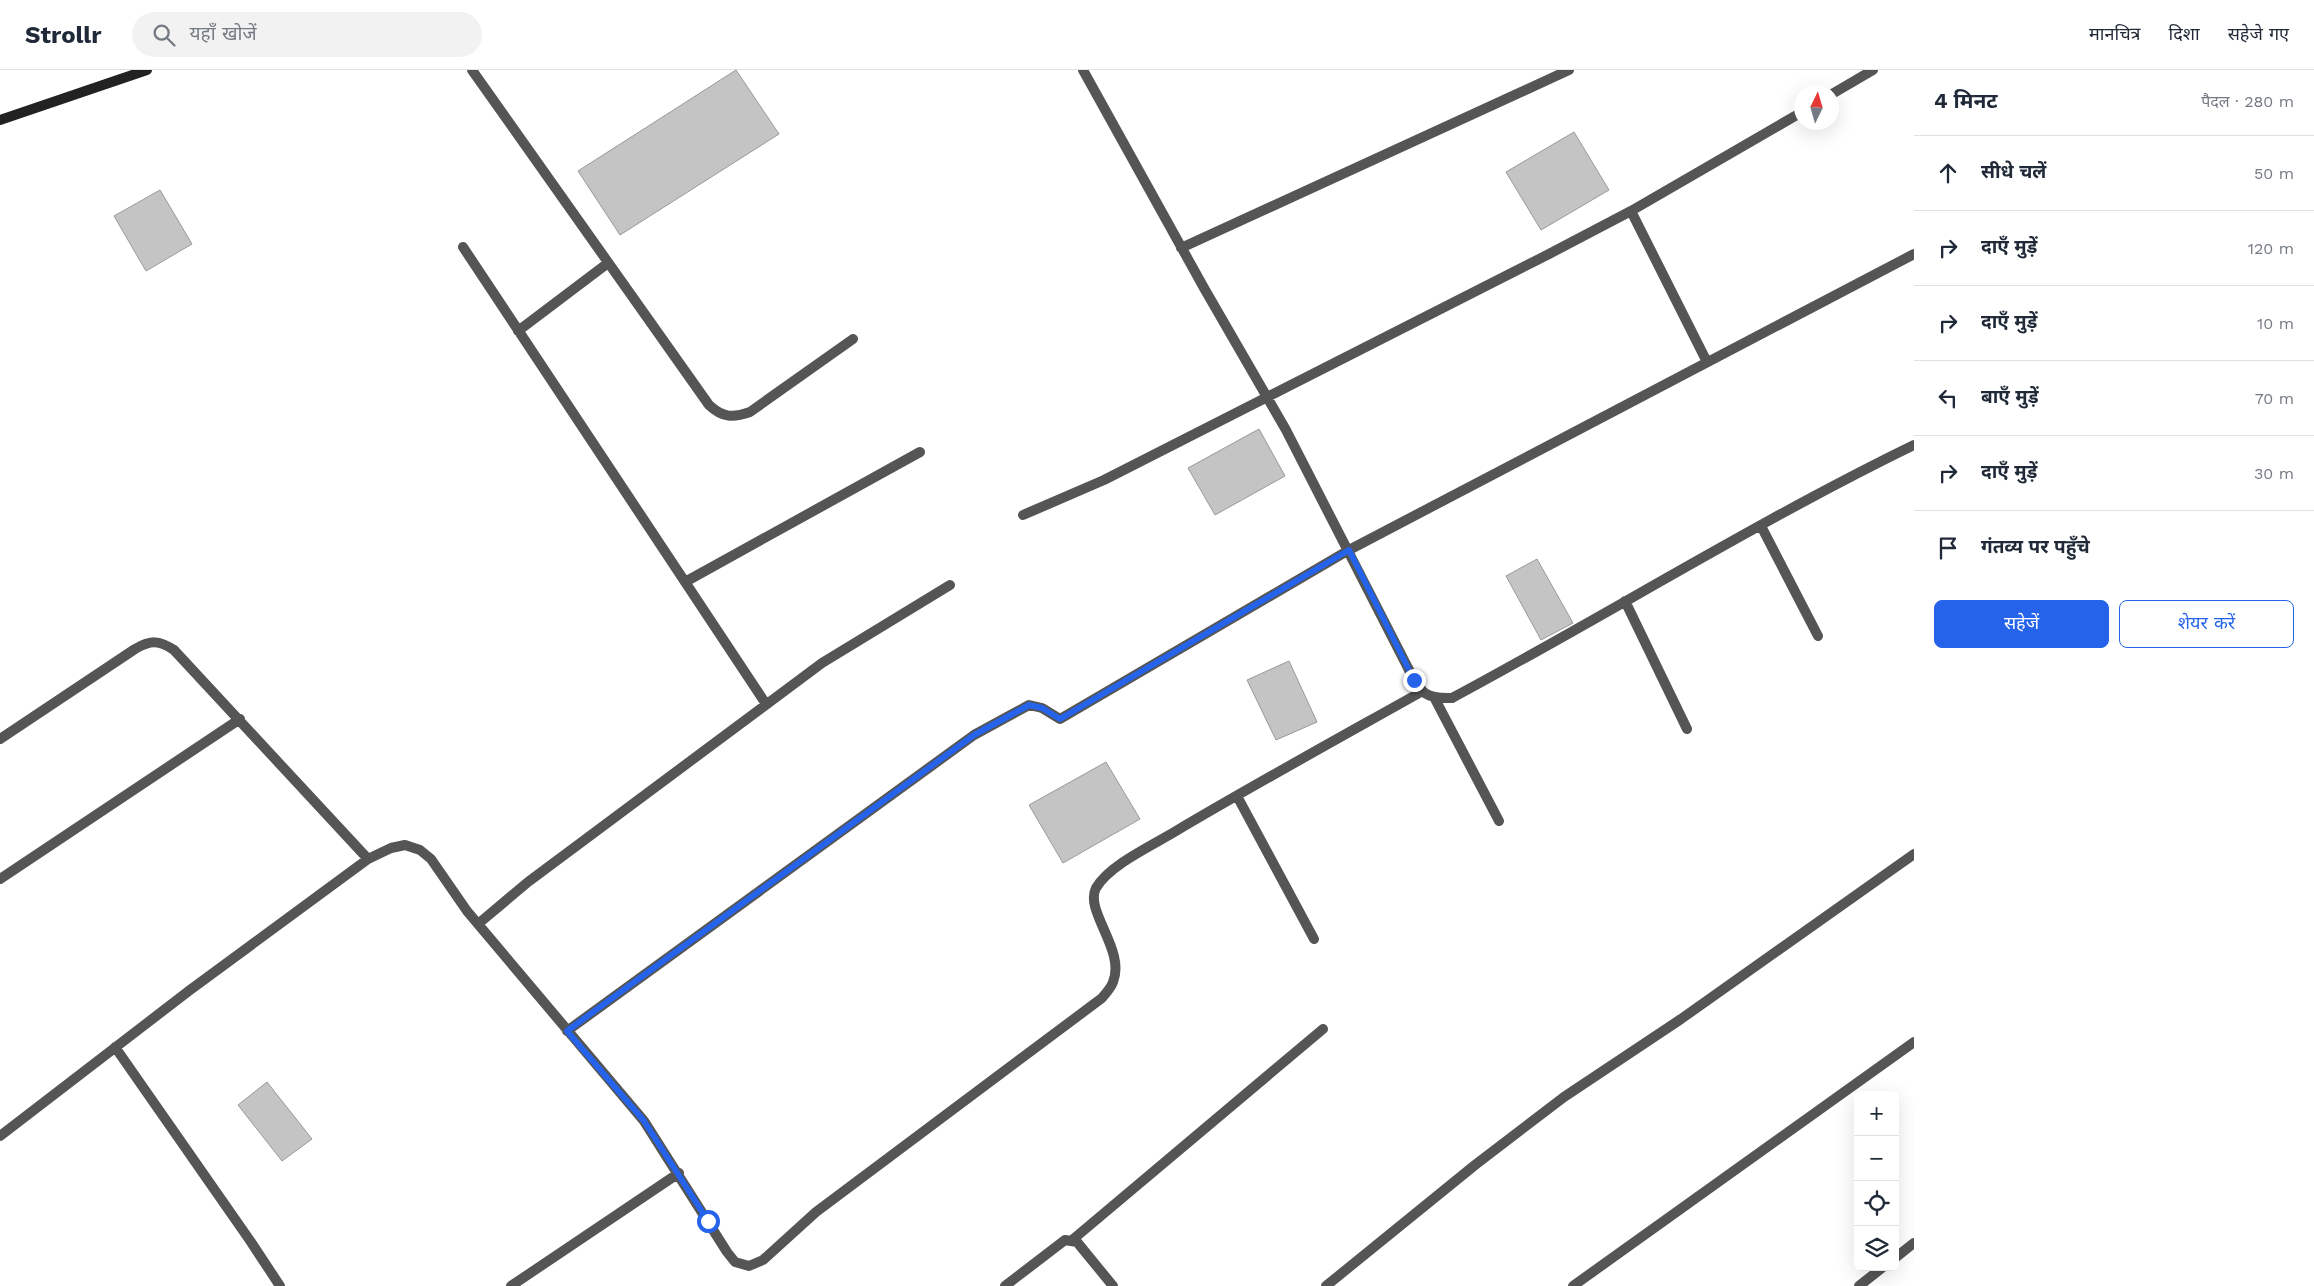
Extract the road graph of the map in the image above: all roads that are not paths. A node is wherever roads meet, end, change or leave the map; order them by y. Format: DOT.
graph roads {
  1 [pos="147,70"];
  2 [pos="472,70"];
  3 [pos="1083,70"];
  4 [pos="1569,70"];
  5 [pos="1873,70"];
  6 [pos="1839,90"];
  7 [pos="1794,117"];
  8 [pos="0,120"];
  9 [pos="1631,211"];
  10 [pos="463,247"];
  11 [pos="1182,248"];
  12 [pos="1914,254"];
  13 [pos="608,263"];
  14 [pos="518,331"];
  15 [pos="853,338"];
  16 [pos="1707,362"];
  17 [pos="1267,398"];
  18 [pos="1913,448"];
  19 [pos="920,452"];
  20 [pos="1023,516"];
  21 [pos="1761,526"];
  22 [pos="1349,550"];
  23 [pos="685,582"];
  24 [pos="950,586"];
  25 [pos="1625,601"];
  26 [pos="1818,636"];
  27 [pos="1421,692"];
  28 [pos="1434,699"];
  29 [pos="766,704"];
  30 [pos="240,719"];
  31 [pos="1687,729"];
  32 [pos="0,739"];
  33 [pos="1237,796"];
  34 [pos="1499,820"];
  35 [pos="1914,854"];
  36 [pos="368,859"];
  37 [pos="0,879"];
  38 [pos="478,924"];
  39 [pos="1314,939"];
  40 [pos="1323,1029"];
  41 [pos="567,1031"];
  42 [pos="1914,1042"];
  43 [pos="114,1047"];
  44 [pos="0,1136"];
  45 [pos="679,1173"];
  46 [pos="1071,1241"];
  47 [pos="1914,1243"];
  48 [pos="1899,1255"];
  49 [pos="1878,1271"];
  50 [pos="280,1286"];
  51 [pos="511,1286"];
  52 [pos="1005,1286"];
  53 [pos="1113,1286"];
  54 [pos="1326,1286"];
  55 [pos="1573,1286"];
  56 [pos="1859,1286"];
  1 -- 8 [label="street"];
  2 -- 13 [label="street"];
  3 -- 11 [label="street"];
  4 -- 11 [label="street"];
  5 -- 6 [label="street"];
  7 -- 9 [label="street"];
  9 -- 16 [label="street"];
  9 -- 17 [label="street"];
  10 -- 14 [label="street"];
  11 -- 17 [label="street"];
  12 -- 16 [label="street"];
  13 -- 14 [label="street"];
  13 -- 15 [label="street"];
  14 -- 23 [label="street"];
  16 -- 22 [label="street"];
  17 -- 20 [label="street"];
  17 -- 22 [label="street"];
  18 -- 21 [label="street"];
  19 -- 23 [label="street"];
  21 -- 25 [label="street"];
  21 -- 26 [label="street"];
  22 -- 27 [label="street"];
  22 -- 41 [label="street"];
  23 -- 29 [label="street"];
  24 -- 29 [label="street"];
  25 -- 28 [label="street"];
  25 -- 31 [label="street"];
  27 -- 28 [label="street"];
  27 -- 33 [label="street"];
  28 -- 34 [label="street"];
  29 -- 38 [label="street"];
  30 -- 32 [label="street"];
  30 -- 36 [label="street"];
  30 -- 37 [label="street"];
  33 -- 39 [label="street"];
  33 -- 45 [label="street"];
  35 -- 54 [label="street"];
  36 -- 38 [label="street"];
  36 -- 43 [label="street"];
  38 -- 41 [label="street"];
  40 -- 46 [label="street"];
  41 -- 45 [label="street"];
  42 -- 55 [label="street"];
  43 -- 44 [label="street"];
  43 -- 50 [label="street"];
  45 -- 51 [label="street"];
  46 -- 52 [label="street"];
  46 -- 53 [label="street"];
  47 -- 48 [label="street"];
  49 -- 56 [label="street"];
}
